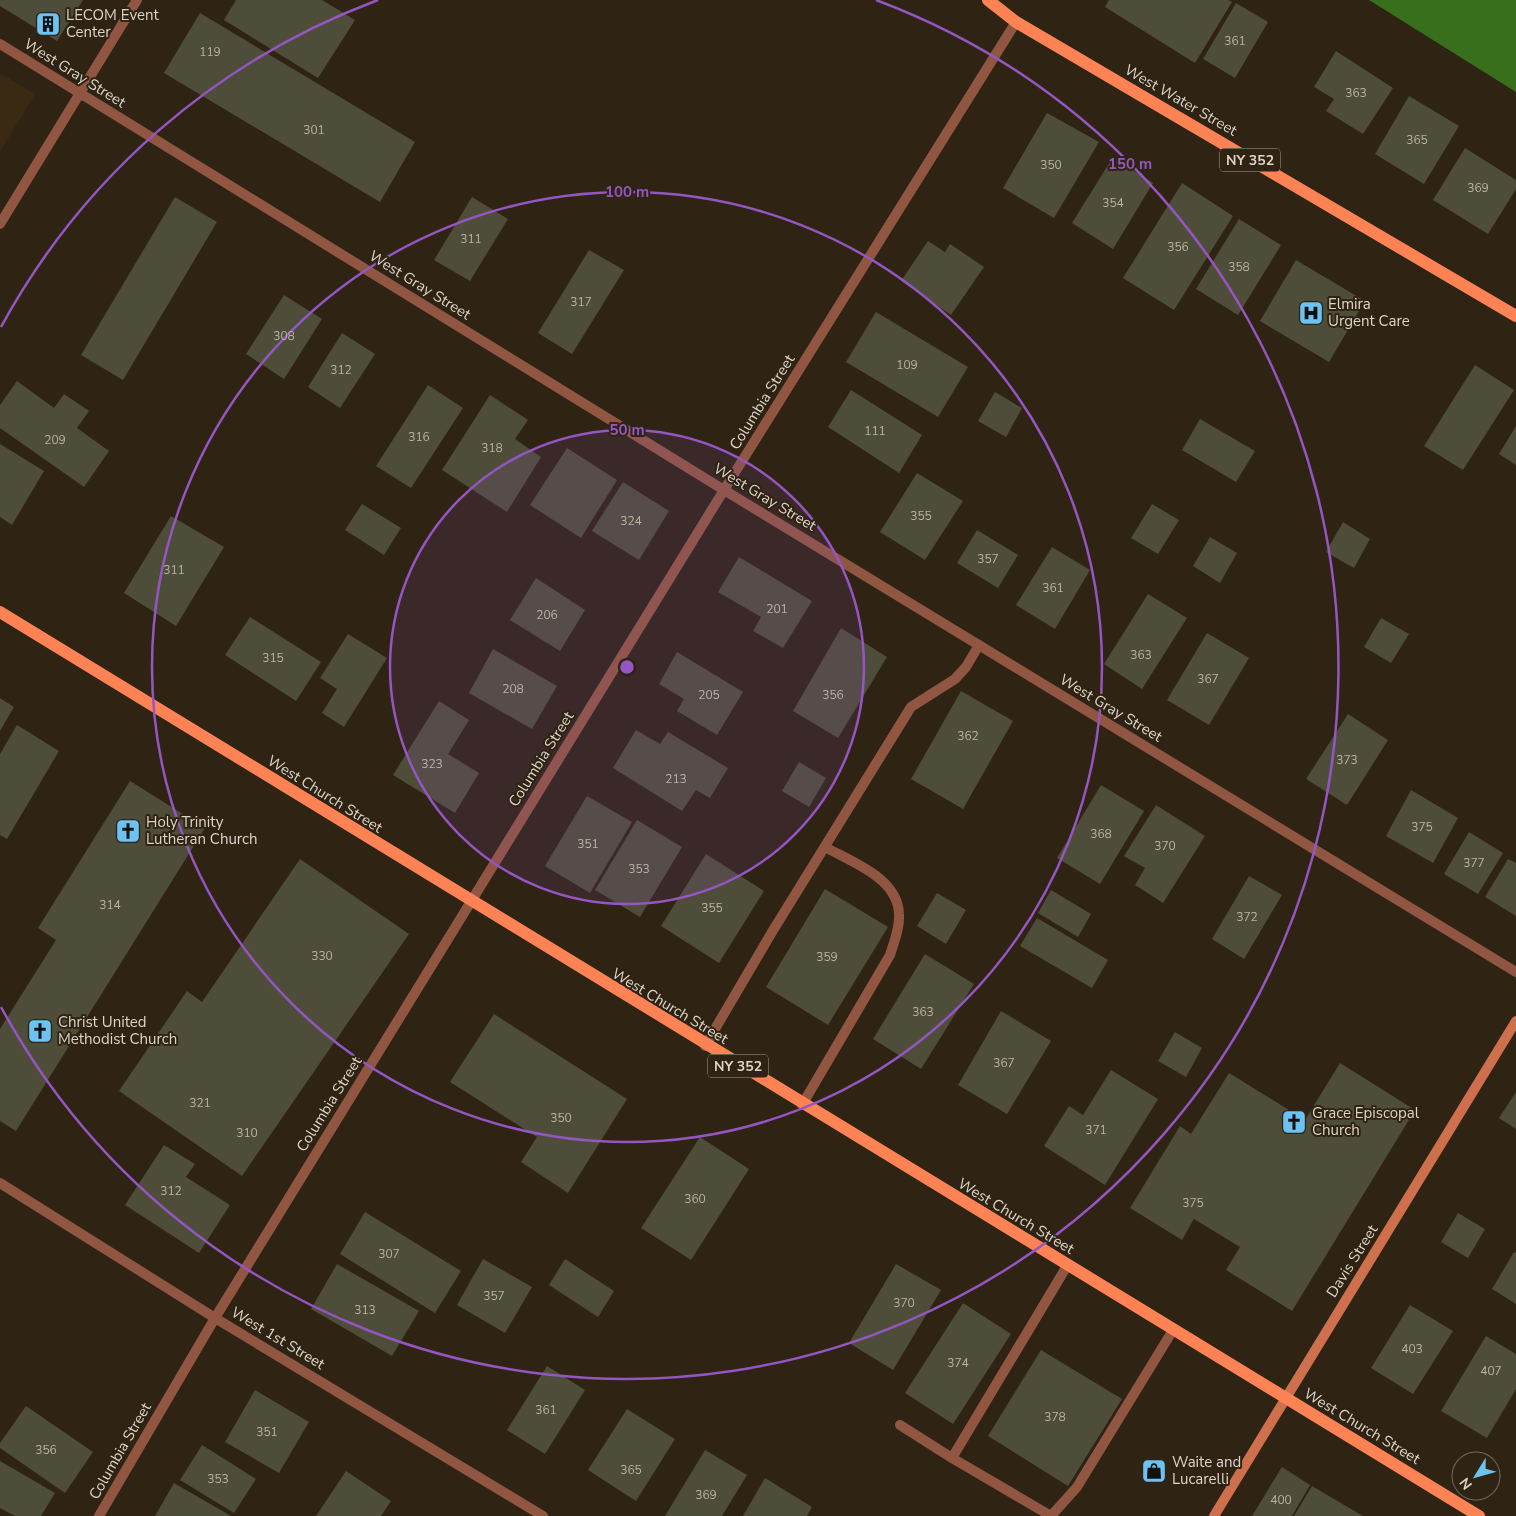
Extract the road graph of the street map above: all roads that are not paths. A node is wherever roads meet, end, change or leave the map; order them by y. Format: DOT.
graph roads {
  1 [pos="137,0"];
  2 [pos="988,0"];
  3 [pos="1016,22"];
  4 [pos="0,44"];
  5 [pos="80,94"];
  6 [pos="0,224"];
  7 [pos="1516,316"];
  8 [pos="724,490"];
  9 [pos="0,612"];
  10 [pos="979,645"];
  11 [pos="825,847"];
  12 [pos="470,903"];
  13 [pos="1516,972"];
  14 [pos="1516,1020"];
  15 [pos="705,1046"];
  16 [pos="802,1105"];
  17 [pos="0,1183"];
  18 [pos="1067,1266"];
  19 [pos="215,1318"];
  20 [pos="1173,1330"];
  21 [pos="1284,1400"];
  22 [pos="900,1425"];
  23 [pos="952,1458"];
  24 [pos="100,1516"];
  25 [pos="543,1516"];
  26 [pos="1214,1516"];
  27 [pos="1479,1516"];
  1 -- 5 [label="street"];
  2 -- 3 [label="main road, West Water Street / NY 352"];
  3 -- 7 [label="main road, West Water Street / NY 352"];
  3 -- 8 [label="street, Columbia Street"];
  4 -- 5 [label="street, West Gray Street"];
  5 -- 6 [label="street"];
  5 -- 8 [label="street, West Gray Street"];
  8 -- 10 [label="street, West Gray Street"];
  8 -- 12 [label="street, Columbia Street"];
  9 -- 12 [label="main road, West Church Street / NY 352"];
  10 -- 11 [label="street"];
  10 -- 13 [label="street, West Gray Street"];
  11 -- 15 [label="street"];
  11 -- 16 [label="street"];
  12 -- 15 [label="main road, West Church Street / NY 352"];
  12 -- 19 [label="street, Columbia Street"];
  14 -- 21 [label="street, Davis Street"];
  15 -- 16 [label="main road, West Church Street / NY 352"];
  16 -- 18 [label="main road, West Church Street / NY 352"];
  17 -- 19 [label="street, West 1st Street"];
  18 -- 20 [label="main road, West Church Street / NY 352"];
  18 -- 23 [label="street"];
  19 -- 24 [label="street, Columbia Street"];
  19 -- 25 [label="street, West 1st Street"];
  20 -- 21 [label="main road, West Church Street / NY 352"];
  20 -- 23 [label="street"];
  21 -- 26 [label="street, Davis Street"];
  21 -- 27 [label="main road, West Church Street / NY 352"];
  22 -- 23 [label="street"];
}
